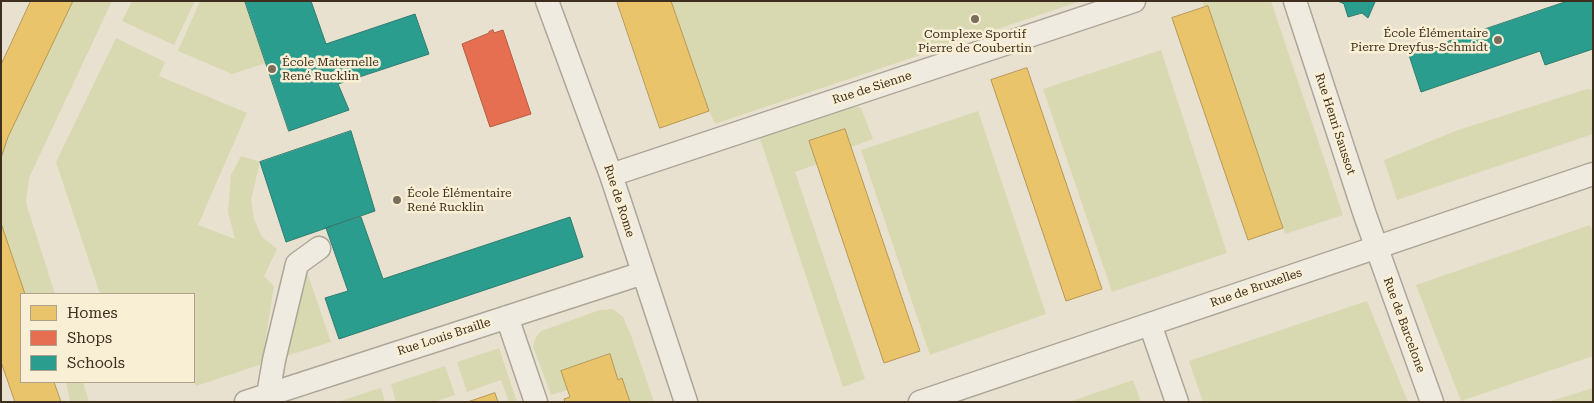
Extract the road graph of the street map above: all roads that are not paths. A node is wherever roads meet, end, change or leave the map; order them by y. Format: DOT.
graph roads {
  1 [pos="547,1"];
  2 [pos="1134,1"];
  3 [pos="1295,1"];
  4 [pos="1593,174"];
  5 [pos="611,175"];
  6 [pos="1376,247"];
  7 [pos="319,248"];
  8 [pos="643,273"];
  9 [pos="507,317"];
  10 [pos="1150,324"];
  11 [pos="268,395"];
  12 [pos="246,402"];
  13 [pos="536,402"];
  14 [pos="686,402"];
  15 [pos="920,402"];
  16 [pos="1177,402"];
  17 [pos="1432,402"];
  1 -- 5 [label="street, Rue de Rome"];
  2 -- 5 [label="street, Rue de Sienne"];
  3 -- 6 [label="street, Rue Henri Saussot"];
  4 -- 6 [label="street, Rue de Bruxelles"];
  5 -- 8 [label="street, Rue de Rome"];
  6 -- 10 [label="street, Rue de Bruxelles"];
  6 -- 17 [label="street, Rue de Barcelone"];
  7 -- 11 [label="street"];
  8 -- 9 [label="street, Rue Louis Braille"];
  8 -- 14 [label="street, Rue de Rome"];
  9 -- 11 [label="street, Rue Louis Braille"];
  9 -- 13 [label="street"];
  10 -- 15 [label="street, Rue de Bruxelles"];
  10 -- 16 [label="street"];
  11 -- 12 [label="street, Rue Louis Braille"];
}
